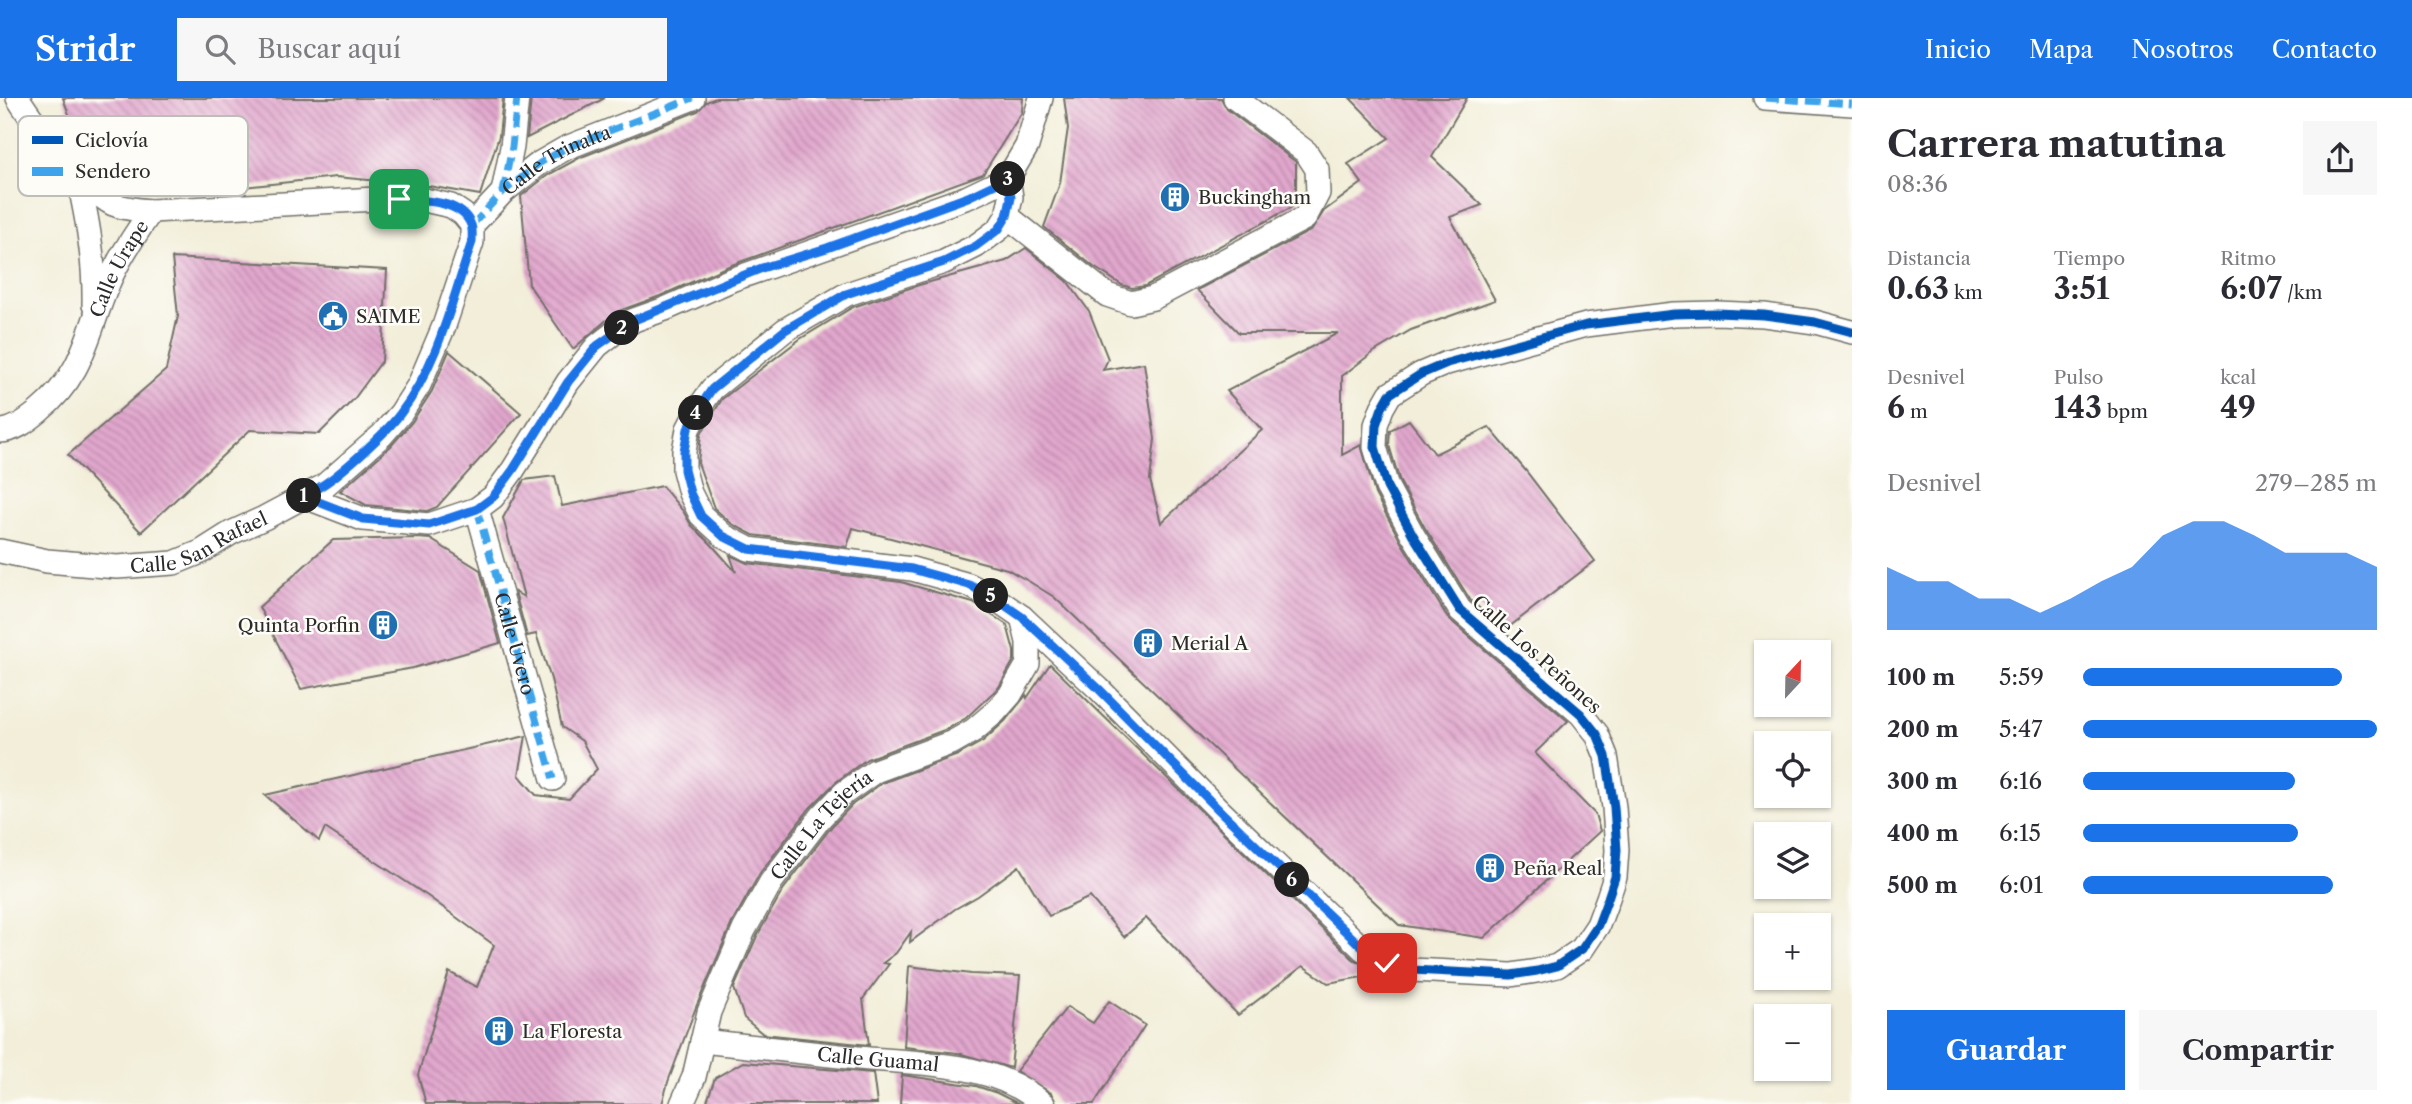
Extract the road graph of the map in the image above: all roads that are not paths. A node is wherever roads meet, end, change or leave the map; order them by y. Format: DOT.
graph roads {
  1 [pos="18,98"];
  2 [pos="517,98"];
  3 [pos="693,98"];
  4 [pos="1041,98"];
  5 [pos="1235,98"];
  6 [pos="1765,98"];
  7 [pos="1852,104"];
  8 [pos="30,116"];
  9 [pos="1008,178"];
  10 [pos="503,192"];
  11 [pos="82,196"];
  12 [pos="103,196"];
  13 [pos="151,211"];
  14 [pos="1007,216"];
  15 [pos="472,225"];
  16 [pos="93,329"];
  17 [pos="1852,332"];
  18 [pos="0,431"];
  19 [pos="303,496"];
  20 [pos="477,509"];
  21 [pos="0,551"];
  22 [pos="1022,617"];
  23 [pos="553,779"];
  24 [pos="702,1041"];
  25 [pos="682,1104"];
  26 [pos="1043,1104"];
  1 -- 8 [label="street"];
  2 -- 10 [label="street"];
  3 -- 10 [label="street, Calle Trinalta"];
  4 -- 9 [label="street"];
  5 -- 14 [label="street"];
  6 -- 7 [label="street"];
  9 -- 14 [label="street"];
  9 -- 20 [label="street"];
  10 -- 15 [label="street, Calle Trinalta"];
  11 -- 16 [label="street, Calle Urape"];
  12 -- 13 [label="street"];
  13 -- 15 [label="street"];
  13 -- 16 [label="street, Calle Urape"];
  14 -- 22 [label="street, Calle Los Peñones"];
  15 -- 19 [label="street, Calle San Rafael"];
  16 -- 18 [label="street, Calle Urape"];
  17 -- 22 [label="street, Calle Los Peñones"];
  19 -- 20 [label="street"];
  19 -- 21 [label="street, Calle San Rafael"];
  20 -- 23 [label="street, Calle Uvero"];
  22 -- 24 [label="street, Calle La Tejería"];
  24 -- 25 [label="street, Calle La Tejería"];
  24 -- 26 [label="street, Calle Guamal"];
}
